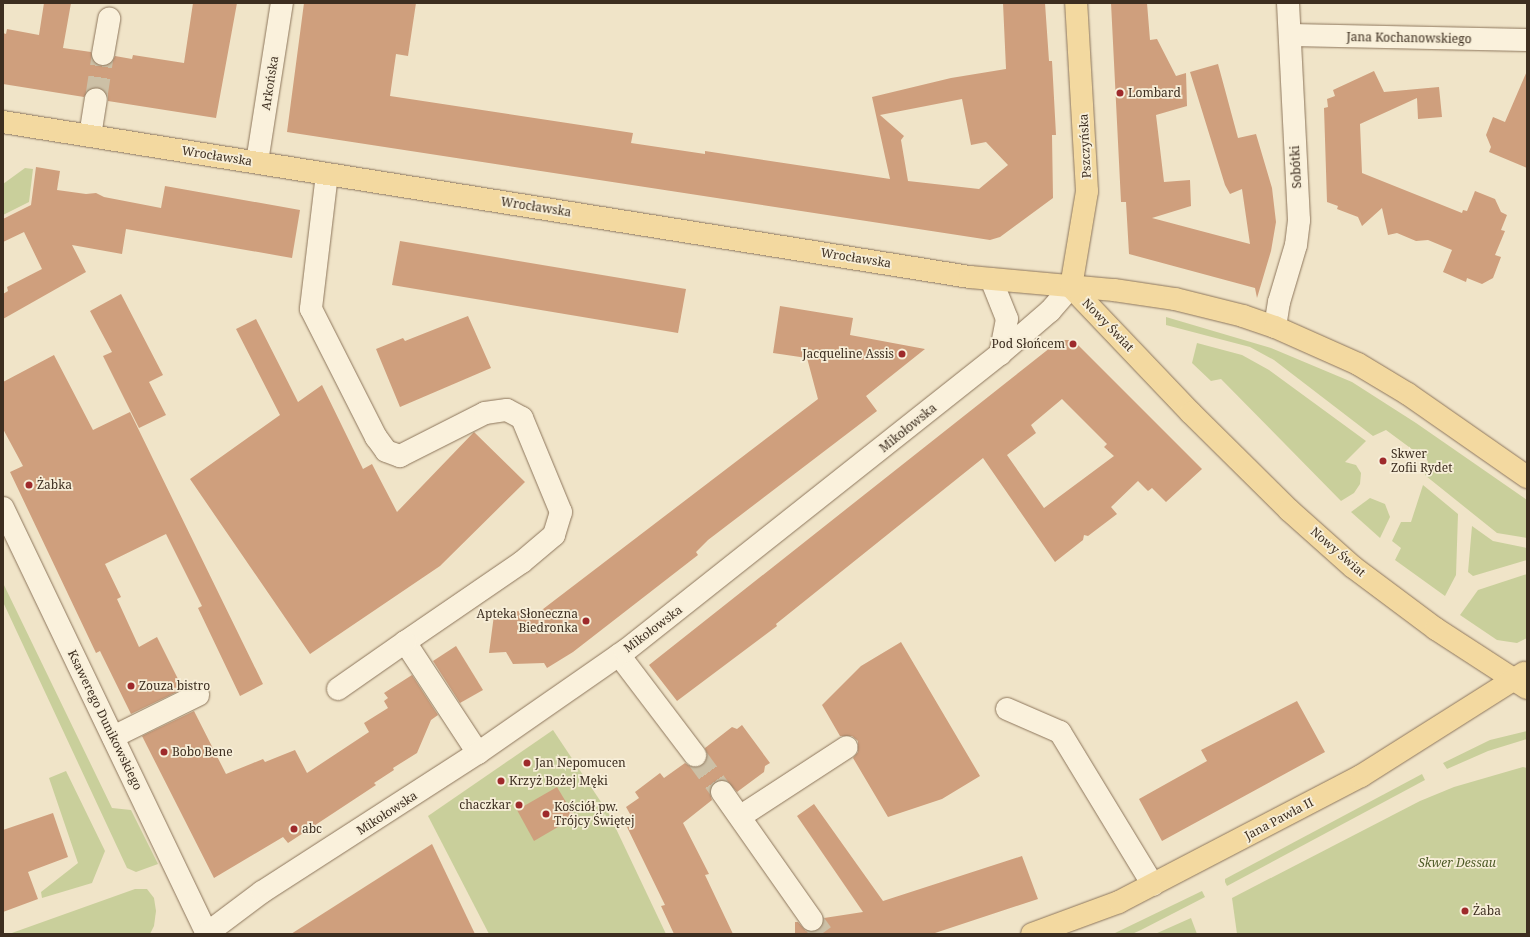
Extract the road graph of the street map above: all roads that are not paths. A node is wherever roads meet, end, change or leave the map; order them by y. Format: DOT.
graph roads {
  1 [pos="282,3"];
  2 [pos="1076,3"];
  3 [pos="1288,3"];
  4 [pos="109,19"];
  5 [pos="1291,35"];
  6 [pos="1527,40"];
  7 [pos="103,54"];
  8 [pos="96,99"];
  9 [pos="3,122"];
  10 [pos="90,136"];
  11 [pos="257,162"];
  12 [pos="327,174"];
  13 [pos="991,279"];
  14 [pos="1070,287"];
  15 [pos="1275,327"];
  16 [pos="1000,354"];
  17 [pos="1527,476"];
  18 [pos="3,508"];
  19 [pos="405,642"];
  20 [pos="619,655"];
  21 [pos="1522,680"];
  22 [pos="338,690"];
  23 [pos="198,695"];
  24 [pos="1007,709"];
  25 [pos="114,737"];
  26 [pos="847,747"];
  27 [pos="478,753"];
  28 [pos="695,755"];
  29 [pos="722,792"];
  30 [pos="741,816"];
  31 [pos="1153,885"];
  32 [pos="812,920"];
  33 [pos="207,934"];
  34 [pos="1032,934"];
  1 -- 11 [label="street, Arkońska"];
  2 -- 14 [label="main road, Pszczyńska"];
  3 -- 5 [label="street, Sobótki"];
  4 -- 7 [label="street"];
  5 -- 6 [label="street, Jana Kochanowskiego"];
  5 -- 15 [label="street, Sobótki"];
  8 -- 10 [label="street"];
  9 -- 10 [label="main road, Wrocławska"];
  10 -- 11 [label="main road, Wrocławska"];
  11 -- 12 [label="main road, Wrocławska"];
  12 -- 13 [label="main road, Wrocławska"];
  12 -- 19 [label="street"];
  13 -- 14 [label="main road, Wrocławska"];
  13 -- 16 [label="street"];
  14 -- 15 [label="main road, Nowy Świat"];
  14 -- 16 [label="street, Mikołowska"];
  14 -- 21 [label="main road, Nowy Świat"];
  15 -- 17 [label="main road, Nowy Świat"];
  16 -- 20 [label="street, Mikołowska"];
  18 -- 25 [label="street, Ksawerego Dunikowskiego"];
  19 -- 22 [label="street"];
  19 -- 27 [label="street"];
  20 -- 27 [label="street, Mikołowska"];
  20 -- 28 [label="street"];
  21 -- 31 [label="main road, Jana Pawła II"];
  23 -- 25 [label="street"];
  24 -- 31 [label="street"];
  25 -- 33 [label="street, Ksawerego Dunikowskiego"];
  26 -- 30 [label="street"];
  27 -- 33 [label="street, Mikołowska"];
  29 -- 30 [label="street"];
  30 -- 32 [label="street"];
  31 -- 34 [label="main road, Jana Pawła II"];
}
